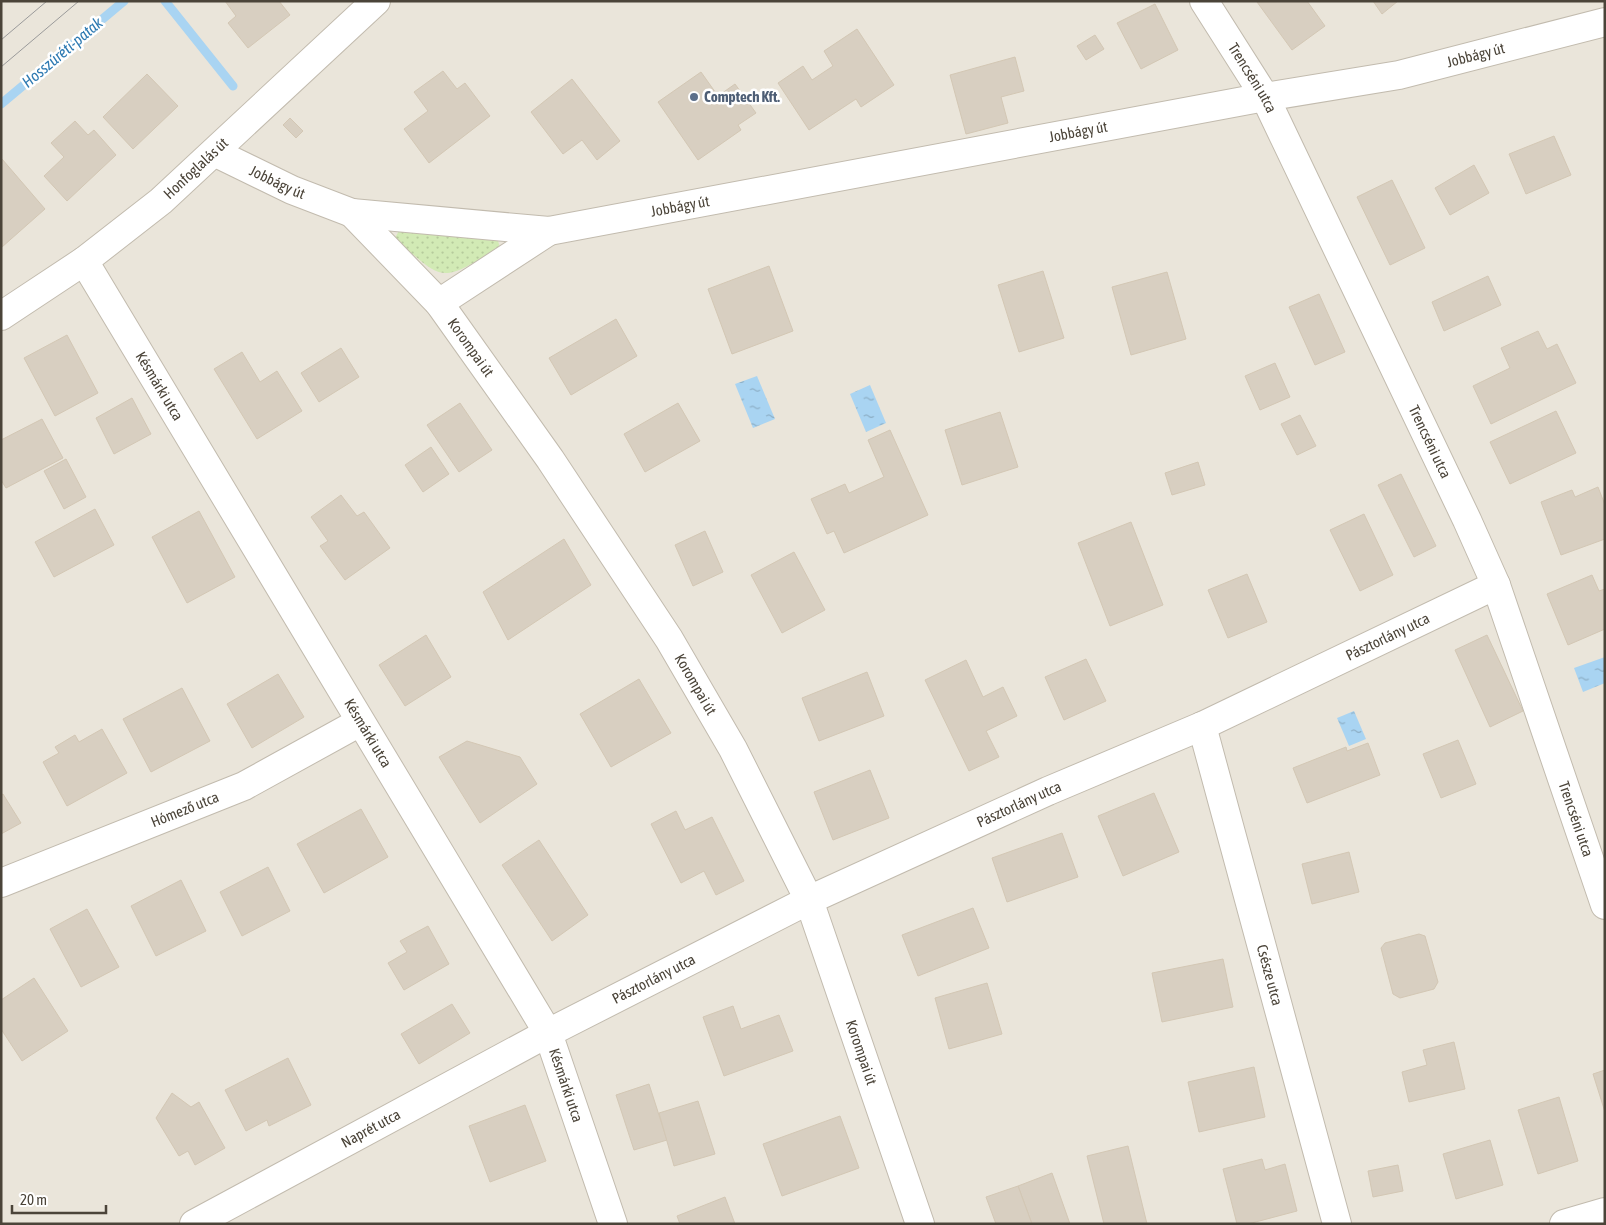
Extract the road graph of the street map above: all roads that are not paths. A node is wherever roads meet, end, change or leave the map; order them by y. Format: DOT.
graph roads {
  1 [pos="376,1"];
  2 [pos="1204,1"];
  3 [pos="1605,22"];
  4 [pos="1265,97"];
  5 [pos="216,152"];
  6 [pos="352,213"];
  7 [pos="549,231"];
  8 [pos="84,261"];
  9 [pos="439,303"];
  10 [pos="1,316"];
  11 [pos="1496,585"];
  12 [pos="360,722"];
  13 [pos="1202,726"];
  14 [pos="1,883"];
  15 [pos="809,900"];
  16 [pos="1605,905"];
  17 [pos="548,1033"];
  18 [pos="1605,1212"];
  19 [pos="194,1224"];
  20 [pos="613,1224"];
  21 [pos="920,1224"];
  22 [pos="1337,1224"];
  23 [pos="1564,1224"];
  1 -- 5 [label="street, Honfoglalás út"];
  2 -- 4 [label="street, Trencséni utca"];
  3 -- 4 [label="street, Jobbágy út"];
  4 -- 7 [label="street, Jobbágy út"];
  4 -- 11 [label="street, Trencséni utca"];
  5 -- 6 [label="street, Jobbágy út"];
  5 -- 8 [label="street, Honfoglalás út"];
  6 -- 7 [label="street, Jobbágy út"];
  6 -- 9 [label="street, Korompai út"];
  7 -- 9 [label="street, Jobbágy út"];
  8 -- 10 [label="street, Honfoglalás út"];
  8 -- 12 [label="street, Késmárki utca"];
  9 -- 15 [label="street, Korompai út"];
  11 -- 13 [label="street, Pásztorlány utca"];
  11 -- 16 [label="street, Trencséni utca"];
  12 -- 14 [label="street, Hómező utca"];
  12 -- 17 [label="street, Késmárki utca"];
  13 -- 15 [label="street, Pásztorlány utca"];
  13 -- 22 [label="street, Csésze utca"];
  15 -- 17 [label="street, Pásztorlány utca"];
  15 -- 21 [label="street, Korompai út"];
  17 -- 19 [label="street, Naprét utca"];
  17 -- 20 [label="street, Késmárki utca"];
  18 -- 23 [label="street"];
}
